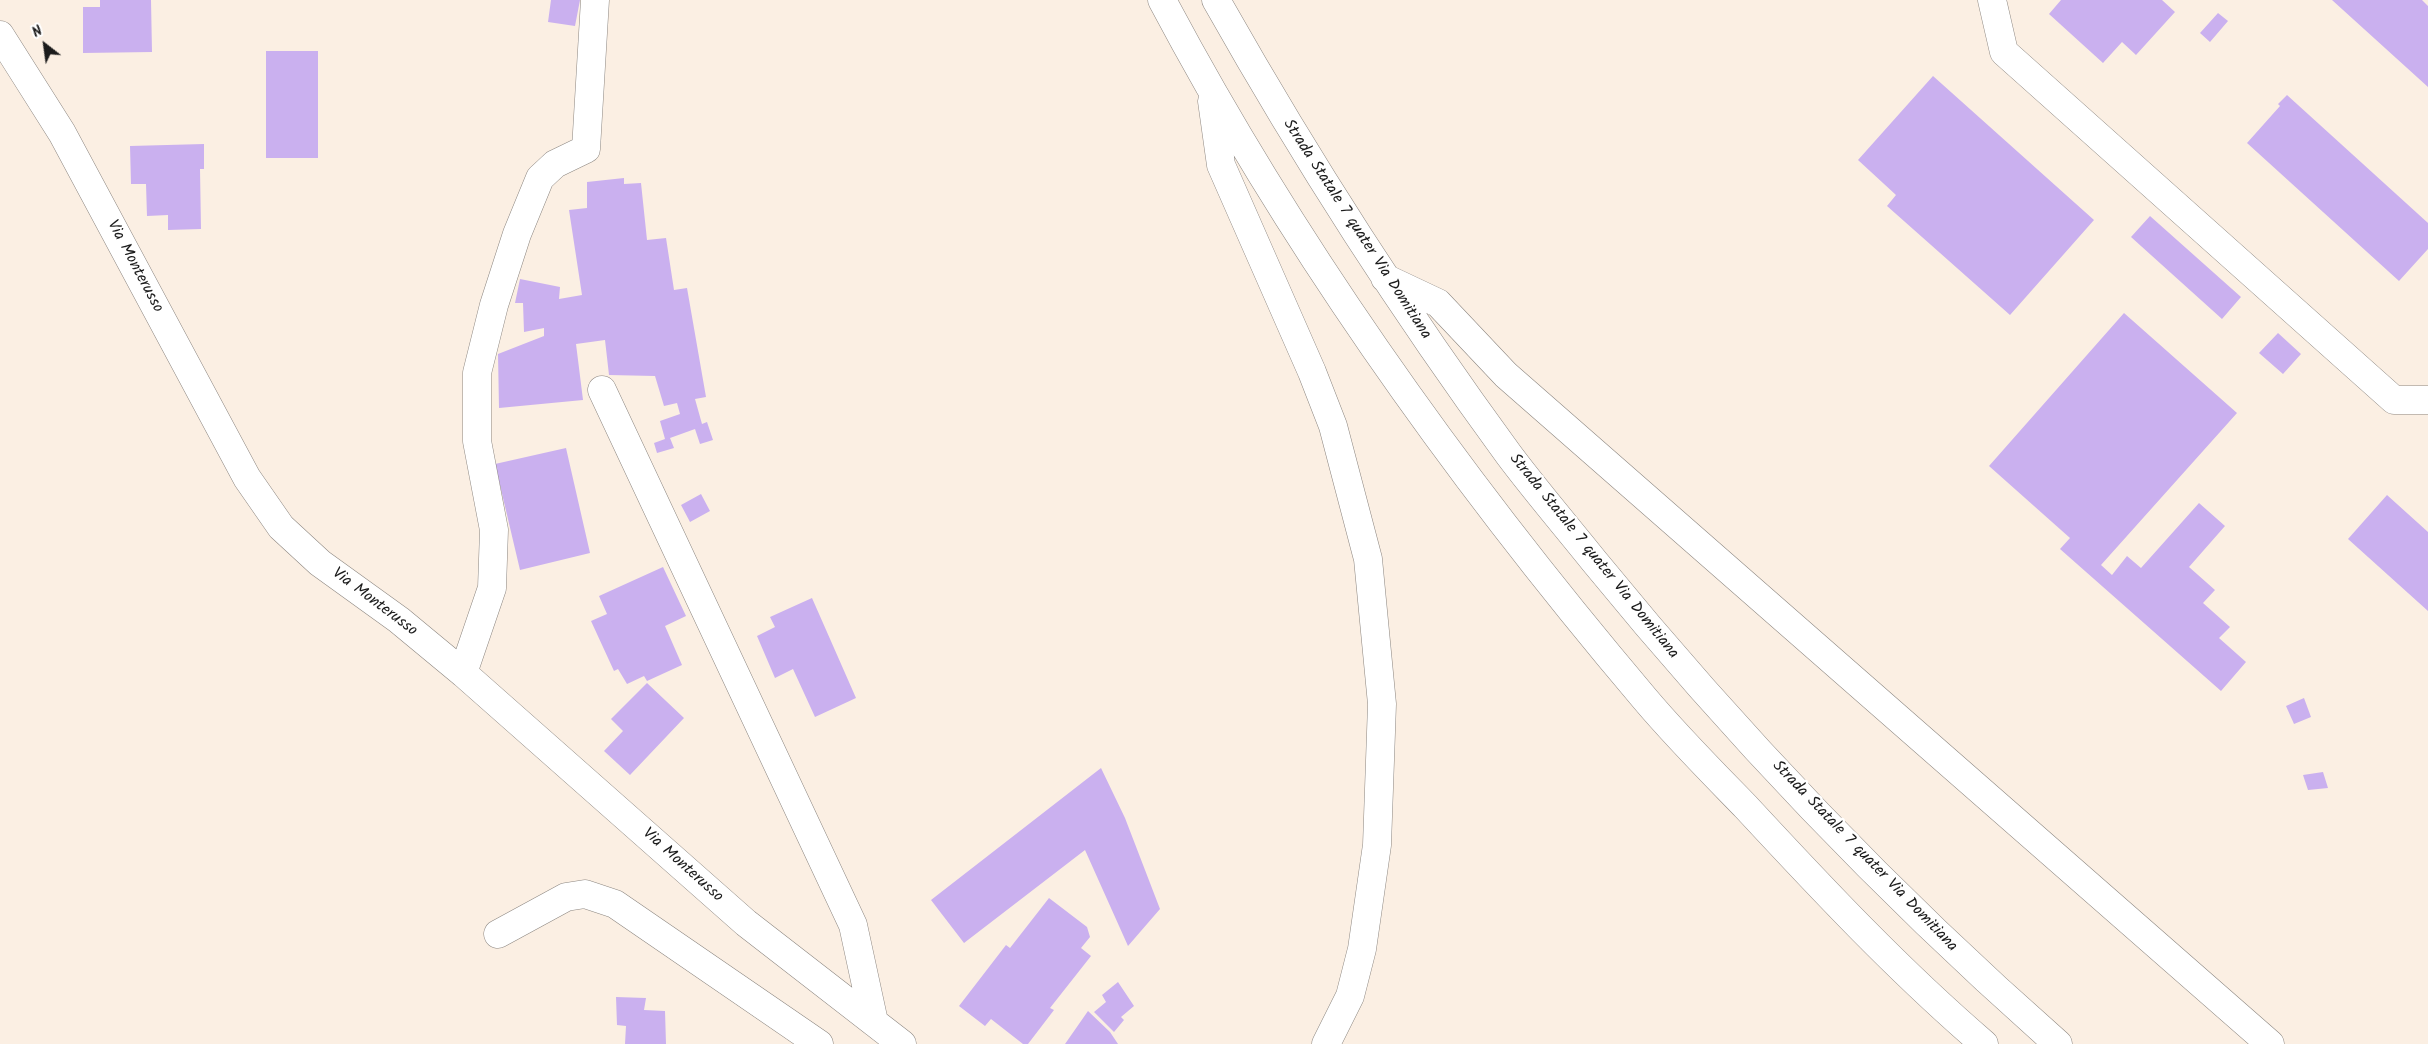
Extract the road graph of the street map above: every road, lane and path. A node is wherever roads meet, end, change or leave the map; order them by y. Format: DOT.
graph roads {
  1 [pos="595,0"];
  2 [pos="1162,0"];
  3 [pos="1216,0"];
  4 [pos="1992,0"];
  5 [pos="0,35"];
  6 [pos="1211,92"];
  7 [pos="1384,277"];
  8 [pos="602,390"];
  9 [pos="2428,400"];
  10 [pos="463,673"];
  11 [pos="498,934"];
  12 [pos="874,1022"];
  13 [pos="819,1044"];
  14 [pos="902,1044"];
  15 [pos="1326,1044"];
  16 [pos="1984,1044"];
  17 [pos="2058,1044"];
  18 [pos="2270,1044"];
  1 -- 10 [label="main road"];
  2 -- 6 [label="main road"];
  3 -- 7 [label="main road, Strada Statale 7 quater Via Domitiana"];
  4 -- 9 [label="main road"];
  5 -- 10 [label="main road, Via Monterusso"];
  6 -- 15 [label="main road"];
  6 -- 16 [label="main road"];
  7 -- 17 [label="main road, Strada Statale 7 quater Via Domitiana"];
  7 -- 18 [label="main road"];
  8 -- 12 [label="main road"];
  10 -- 12 [label="main road, Via Monterusso"];
  11 -- 13 [label="main road"];
  12 -- 14 [label="main road, Via Monterusso"];
}
